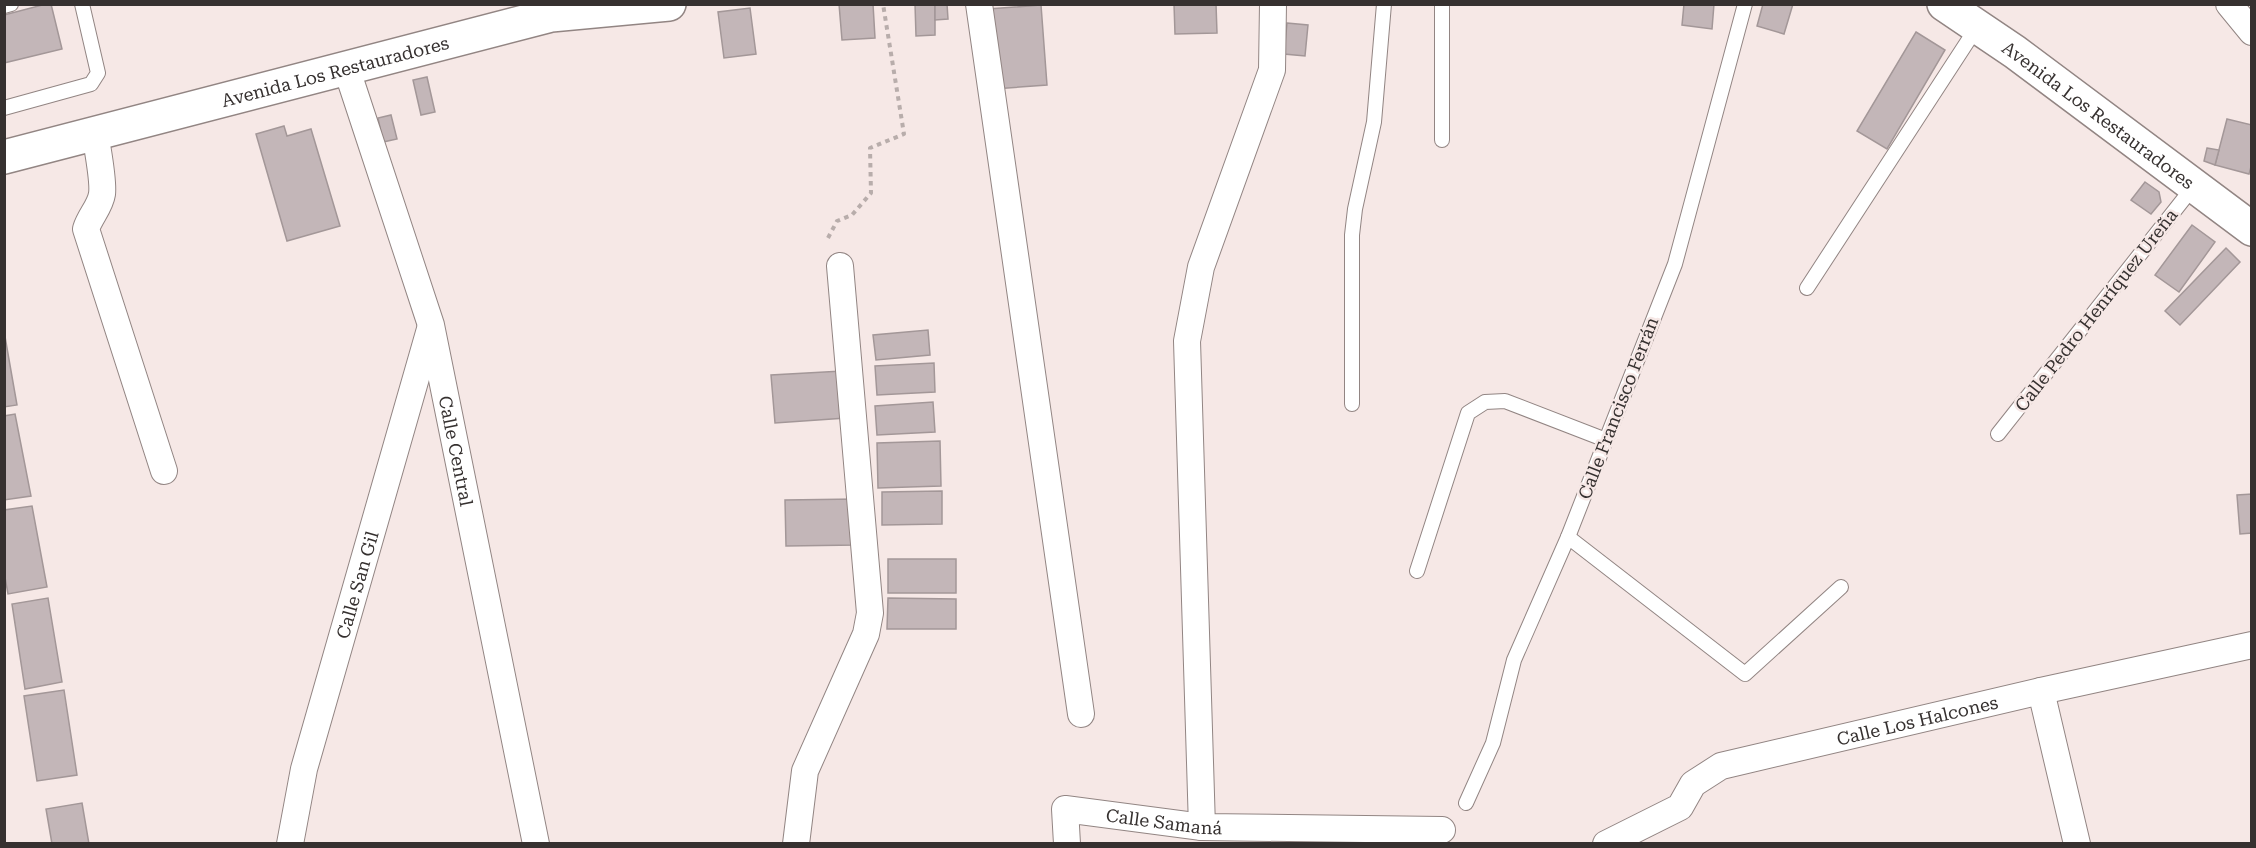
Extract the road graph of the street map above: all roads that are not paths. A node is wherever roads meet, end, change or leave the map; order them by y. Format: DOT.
graph roads {
  1 [pos="11,4"];
  2 [pos="82,4"];
  3 [pos="669,4"];
  4 [pos="979,4"];
  5 [pos="1273,4"];
  6 [pos="1384,4"];
  7 [pos="1442,4"];
  8 [pos="1745,4"];
  9 [pos="1944,4"];
  10 [pos="2229,4"];
  11 [pos="4,6"];
  12 [pos="608,7"];
  13 [pos="551,10"];
  14 [pos="1977,27"];
  15 [pos="2252,32"];
  16 [pos="346,67"];
  17 [pos="4,108"];
  18 [pos="95,132"];
  19 [pos="1442,140"];
  20 [pos="4,157"];
  21 [pos="2194,186"];
  22 [pos="2252,229"];
  23 [pos="840,266"];
  24 [pos="1807,288"];
  25 [pos="431,325"];
  26 [pos="1352,404"];
  27 [pos="1998,434"];
  28 [pos="1606,440"];
  29 [pos="164,471"];
  30 [pos="1568,537"];
  31 [pos="1417,571"];
  32 [pos="1841,587"];
  33 [pos="2252,645"];
  34 [pos="2041,691"];
  35 [pos="1081,714"];
  36 [pos="1466,803"];
  37 [pos="1202,827"];
  38 [pos="1442,830"];
  39 [pos="290,843"];
  40 [pos="536,843"];
  41 [pos="796,843"];
  42 [pos="1067,843"];
  43 [pos="1606,843"];
  44 [pos="2077,843"];
  1 -- 11 [label="lane"];
  2 -- 17 [label="lane"];
  3 -- 12 [label="street, Avenida Los Restauradores"];
  4 -- 35 [label="street"];
  5 -- 37 [label="street"];
  6 -- 26 [label="lane"];
  7 -- 19 [label="lane"];
  8 -- 28 [label="lane, Calle Francisco Ferrán"];
  9 -- 14 [label="street, Avenida Los Restauradores"];
  10 -- 15 [label="street"];
  12 -- 13 [label="street, Avenida Los Restauradores"];
  13 -- 16 [label="street, Avenida Los Restauradores"];
  14 -- 21 [label="street, Avenida Los Restauradores"];
  14 -- 24 [label="lane"];
  16 -- 18 [label="street, Avenida Los Restauradores"];
  16 -- 25 [label="street, Calle Central"];
  18 -- 20 [label="street, Avenida Los Restauradores"];
  18 -- 29 [label="street"];
  21 -- 22 [label="street, Avenida Los Restauradores"];
  21 -- 27 [label="lane, Calle Pedro Henríquez Ureña"];
  23 -- 41 [label="street"];
  25 -- 39 [label="street, Calle San Gil"];
  25 -- 40 [label="street, Calle Central"];
  28 -- 30 [label="lane, Calle Francisco Ferrán"];
  28 -- 31 [label="lane"];
  30 -- 32 [label="lane"];
  30 -- 36 [label="lane, Calle Francisco Ferrán"];
  33 -- 34 [label="street, Calle Los Halcones"];
  34 -- 43 [label="street, Calle Los Halcones"];
  34 -- 44 [label="street"];
  37 -- 38 [label="street, Calle Samaná"];
  37 -- 42 [label="street, Calle Samaná"];
}
